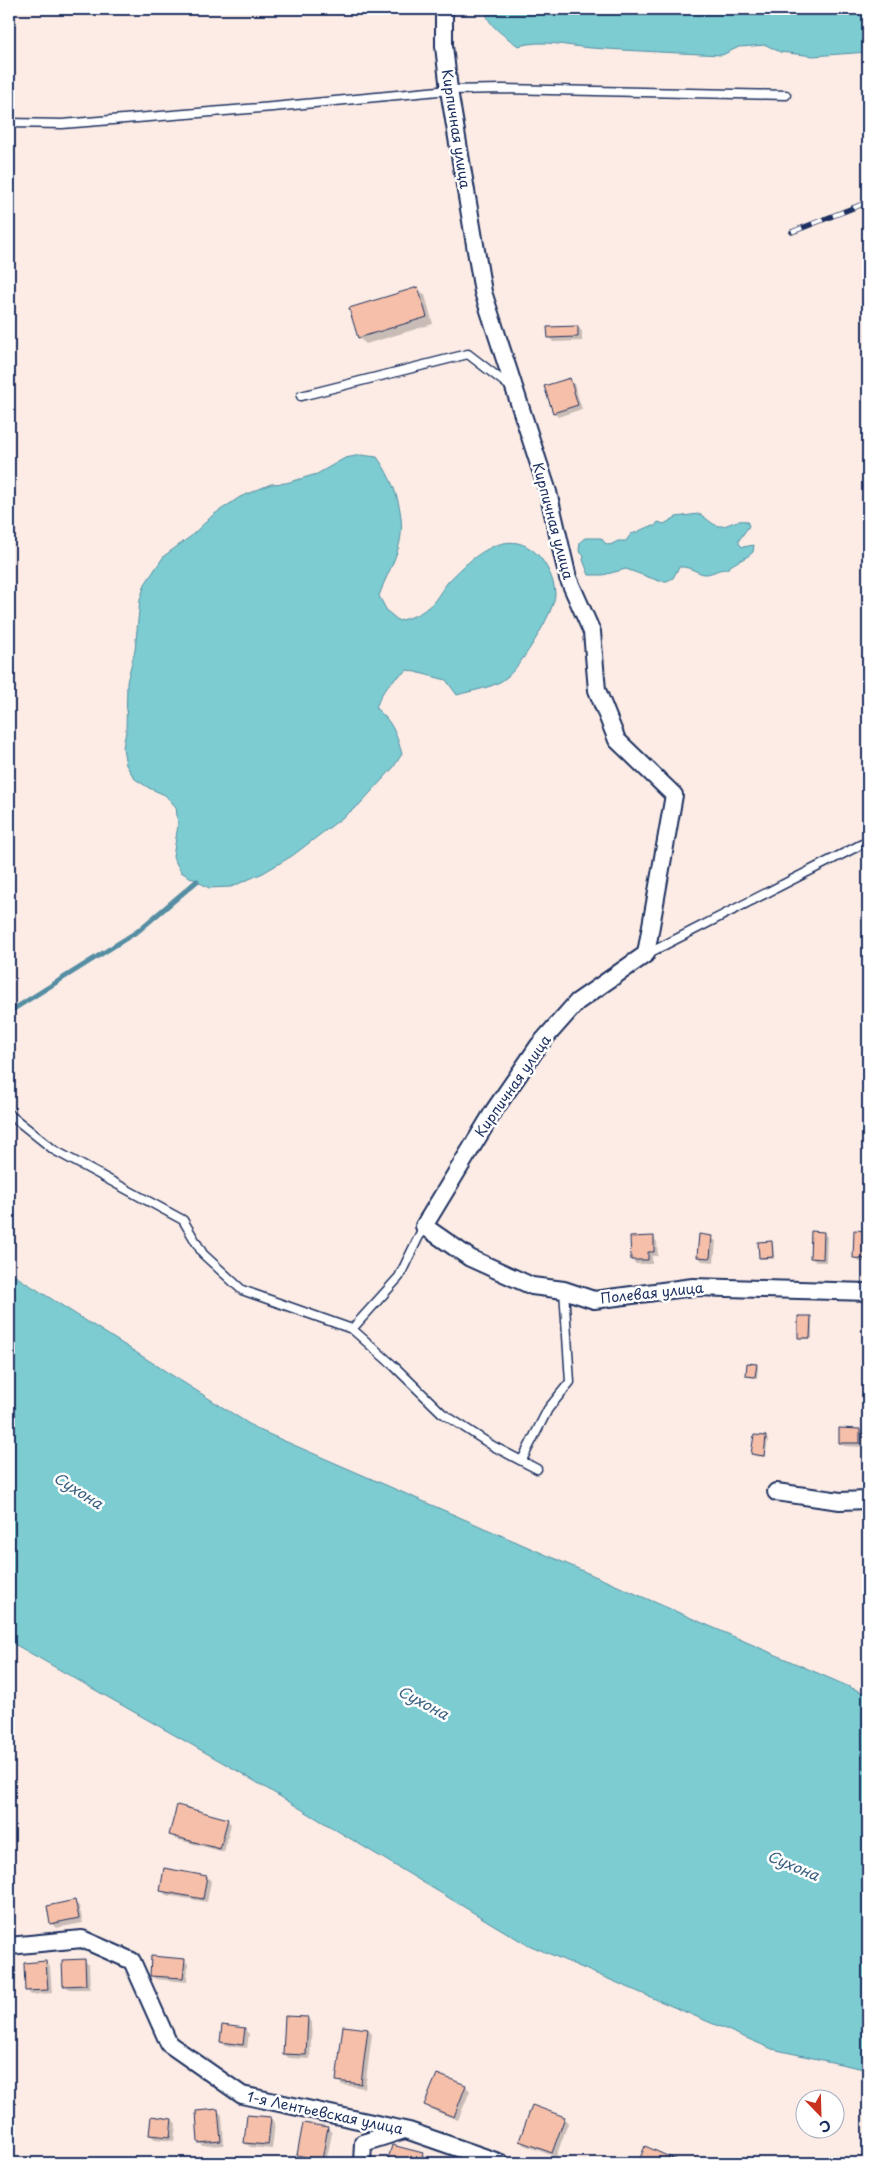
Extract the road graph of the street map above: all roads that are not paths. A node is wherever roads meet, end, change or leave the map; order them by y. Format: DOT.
graph roads {
  1 [pos="444,9"];
  2 [pos="449,90"];
  3 [pos="786,95"];
  4 [pos="9,123"];
  5 [pos="513,390"];
  6 [pos="301,396"];
  7 [pos="868,842"];
  8 [pos="646,954"];
  9 [pos="9,1114"];
  10 [pos="424,1226"];
  11 [pos="564,1290"];
  12 [pos="868,1292"];
  13 [pos="352,1329"];
  14 [pos="522,1460"];
  15 [pos="537,1469"];
  16 [pos="776,1492"];
  17 [pos="868,1500"];
  18 [pos="9,1946"];
  19 [pos="403,2130"];
  20 [pos="362,2163"];
  21 [pos="501,2163"];
  1 -- 2 [label="street, Кирпичная улица"];
  2 -- 3 [label="lane"];
  2 -- 4 [label="lane"];
  2 -- 5 [label="street, Кирпичная улица"];
  5 -- 6 [label="lane"];
  5 -- 8 [label="street, Кирпичная улица"];
  7 -- 8 [label="lane"];
  8 -- 10 [label="street, Кирпичная улица"];
  9 -- 13 [label="lane"];
  10 -- 11 [label="street, Полевая улица"];
  10 -- 13 [label="lane"];
  11 -- 12 [label="street, Полевая улица"];
  11 -- 14 [label="lane"];
  13 -- 14 [label="lane"];
  14 -- 15 [label="lane"];
  16 -- 17 [label="street"];
  18 -- 19 [label="street, 1-я Лентьевская улица"];
  19 -- 20 [label="street"];
  19 -- 21 [label="street, 1-я Лентьевская улица"];
}
